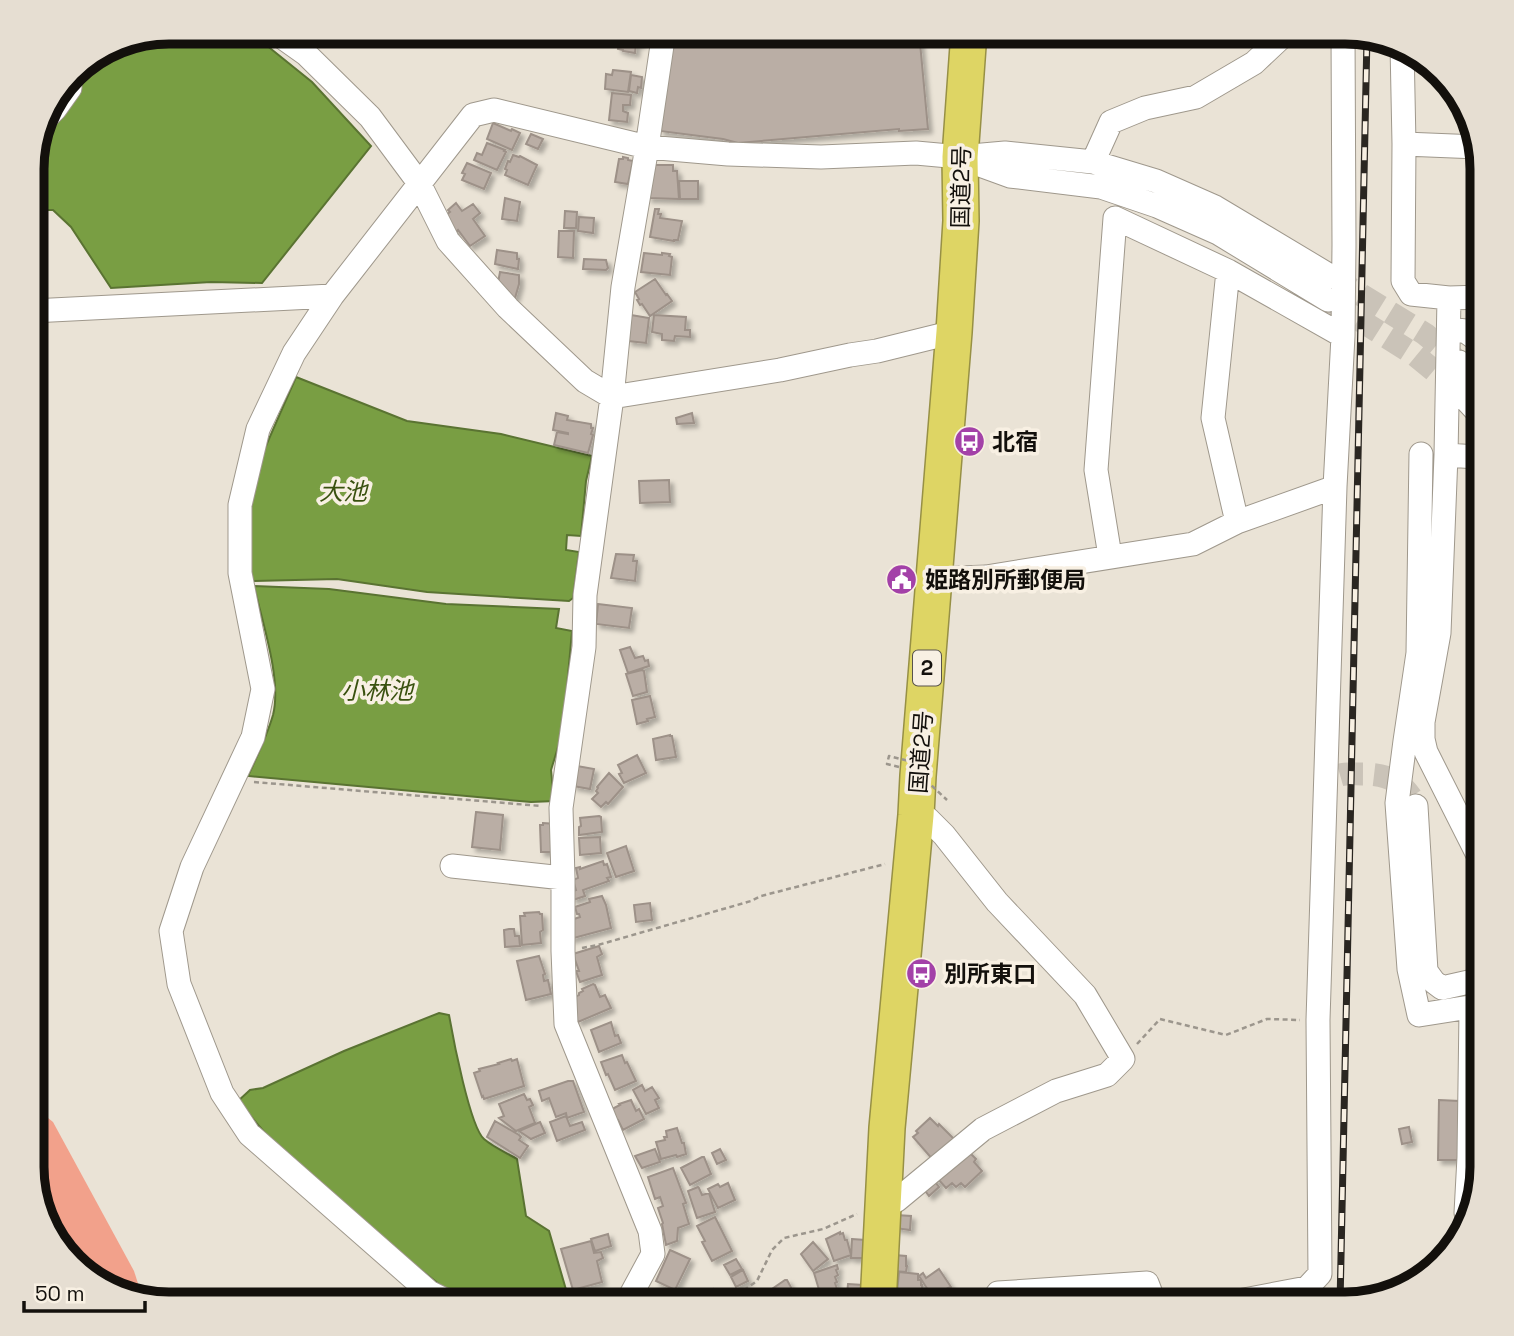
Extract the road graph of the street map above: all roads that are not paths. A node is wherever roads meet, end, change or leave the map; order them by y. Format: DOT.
graph roads {
  1 [pos="292,44"];
  2 [pos="662,44"];
  3 [pos="968,44"];
  4 [pos="1274,44"];
  5 [pos="1343,44"];
  6 [pos="1402,57"];
  7 [pos="1404,144"];
  8 [pos="647,147"];
  9 [pos="1468,147"];
  10 [pos="960,157"];
  11 [pos="1093,162"];
  12 [pos="419,183"];
  13 [pos="1228,271"];
  14 [pos="332,296"];
  15 [pos="1470,297"];
  16 [pos="1449,298"];
  17 [pos="44,310"];
  18 [pos="1449,329"];
  19 [pos="954,332"];
  20 [pos="1470,335"];
  21 [pos="1343,336"];
  22 [pos="1459,362"];
  23 [pos="1470,373"];
  24 [pos="1456,389"];
  25 [pos="612,397"];
  26 [pos="1470,404"];
  27 [pos="1421,454"];
  28 [pos="1447,455"];
  29 [pos="1470,457"];
  30 [pos="1335,487"];
  31 [pos="1237,522"];
  32 [pos="1111,556"];
  33 [pos="935,579"];
  34 [pos="1340,775"];
  35 [pos="1416,806"];
  36 [pos="932,807"];
  37 [pos="1470,839"];
  38 [pos="452,866"];
  39 [pos="563,878"];
  40 [pos="1470,982"];
  41 [pos="1470,1007"];
  42 [pos="1318,1020"];
  43 [pos="884,1208"];
  44 [pos="429,1292"];
  45 [pos="632,1292"];
  46 [pos="879,1292"];
  47 [pos="1013,1292"];
  48 [pos="1150,1292"];
  49 [pos="1290,1292"];
  1 -- 12 [label="street"];
  2 -- 8 [label="street"];
  3 -- 10 [label="highway, 国道2号 / 2"];
  4 -- 11 [label="street"];
  5 -- 21 [label="street"];
  6 -- 7 [label="street"];
  7 -- 9 [label="street"];
  7 -- 16 [label="street"];
  8 -- 10 [label="street"];
  8 -- 12 [label="street"];
  8 -- 25 [label="street"];
  10 -- 11 [label="street"];
  10 -- 11 [label="street"];
  10 -- 19 [label="highway, 国道2号 / 2"];
  12 -- 14 [label="street"];
  12 -- 25 [label="street"];
  13 -- 21 [label="street"];
  13 -- 31 [label="street"];
  13 -- 32 [label="street"];
  14 -- 17 [label="street"];
  14 -- 44 [label="street"];
  15 -- 16 [label="street"];
  16 -- 18 [label="street"];
  18 -- 20 [label="street"];
  18 -- 28 [label="street"];
  19 -- 25 [label="street"];
  19 -- 33 [label="highway, 国道2号 / 2"];
  21 -- 30 [label="street"];
  22 -- 23 [label="street"];
  24 -- 26 [label="street"];
  25 -- 39 [label="street"];
  27 -- 41 [label="street"];
  28 -- 29 [label="street"];
  28 -- 37 [label="street"];
  30 -- 31 [label="street"];
  30 -- 42 [label="street"];
  31 -- 32 [label="street"];
  32 -- 33 [label="street"];
  33 -- 36 [label="highway, 国道2号 / 2"];
  34 -- 42 [label="street"];
  35 -- 40 [label="street"];
  36 -- 43 [label="highway, 国道2号 / 2"];
  36 -- 43 [label="street"];
  38 -- 39 [label="street"];
  39 -- 45 [label="street"];
  42 -- 49 [label="street"];
  43 -- 46 [label="highway, 国道2号 / 2"];
  47 -- 48 [label="street"];
}
